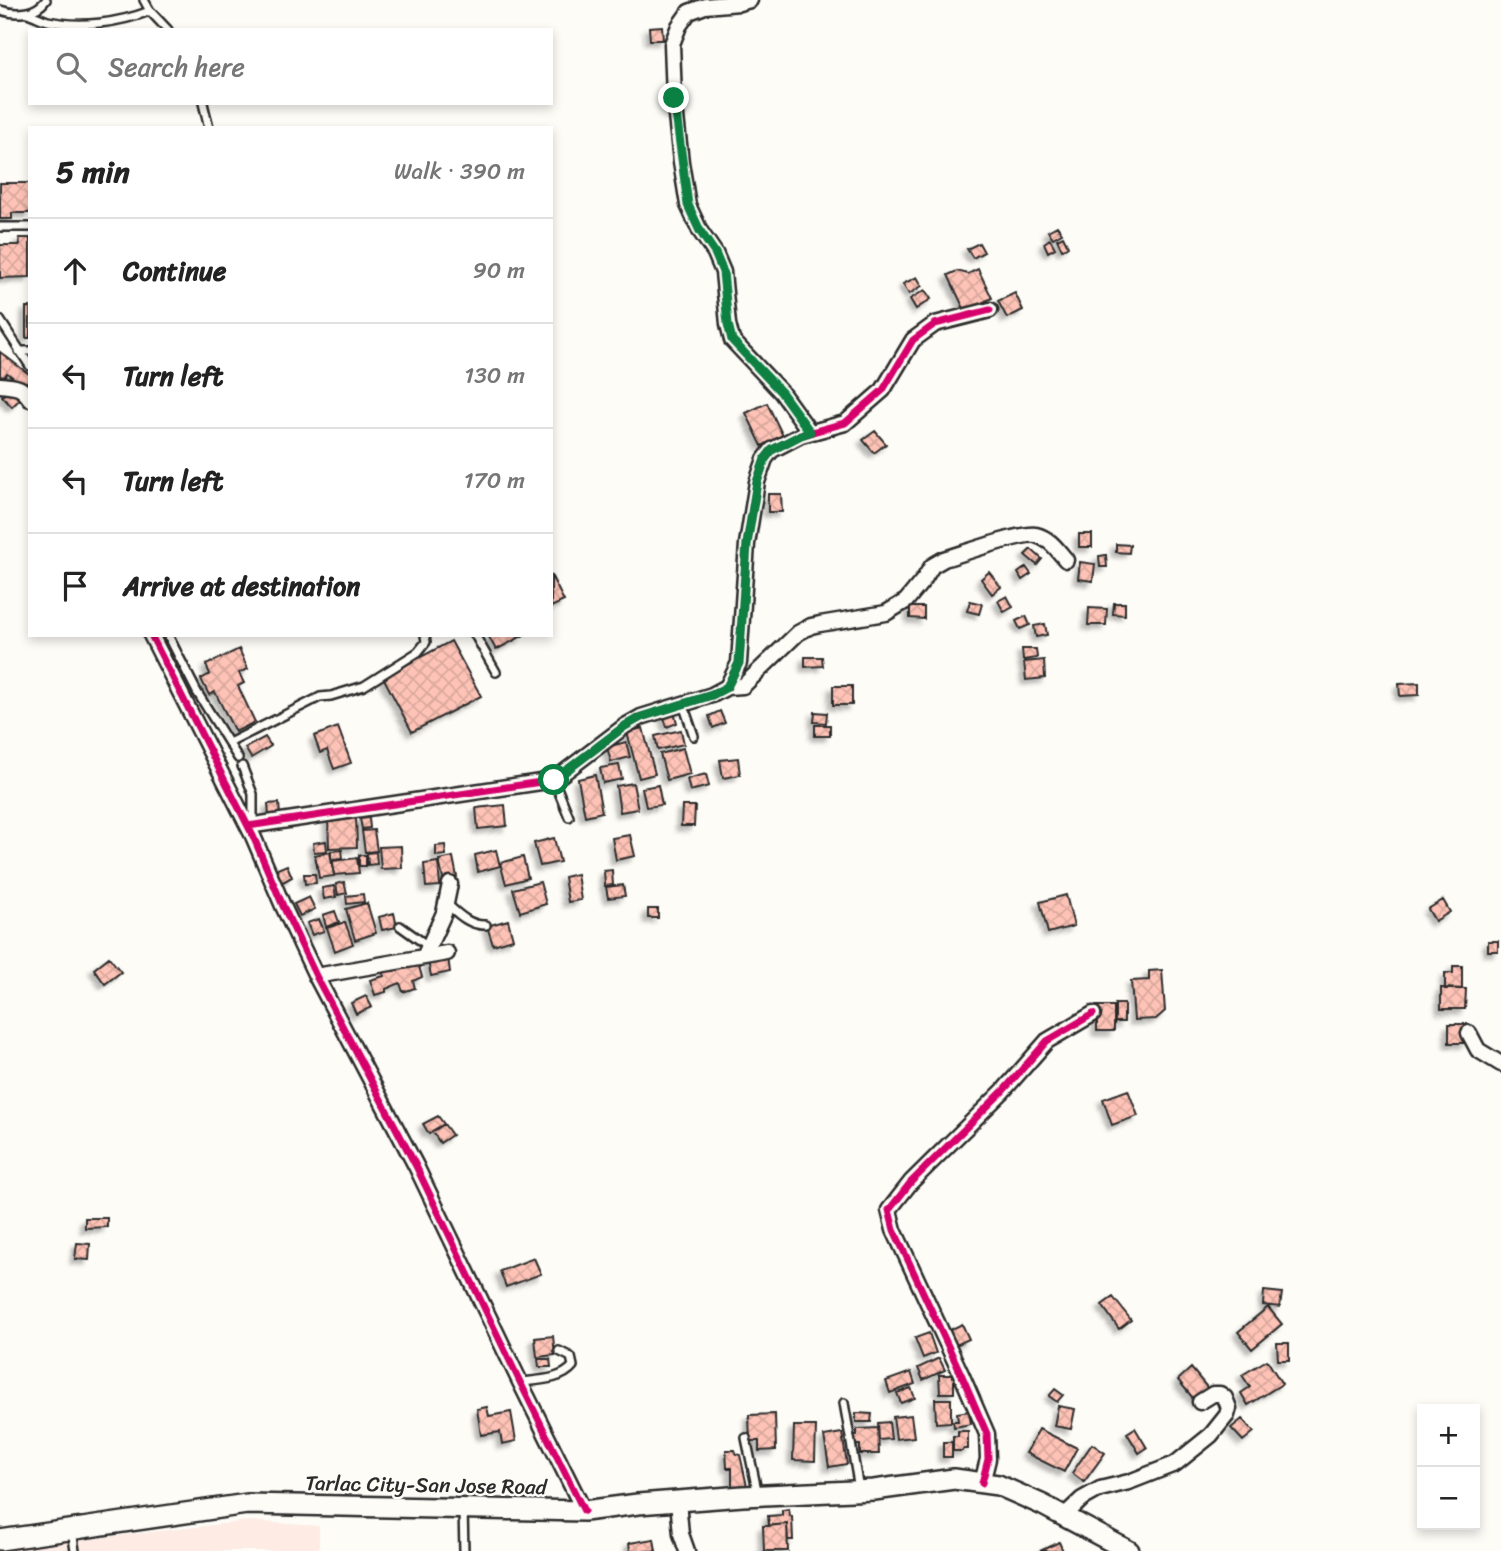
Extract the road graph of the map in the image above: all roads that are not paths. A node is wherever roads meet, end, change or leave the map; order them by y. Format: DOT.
graph roads {
  1 [pos="46,0"];
  2 [pos="144,0"];
  3 [pos="750,0"];
  4 [pos="0,10"];
  5 [pos="150,11"];
  6 [pos="27,12"];
  7 [pos="166,28"];
  8 [pos="203,105"];
  9 [pos="209,126"];
  10 [pos="0,227"];
  11 [pos="28,227"];
  12 [pos="990,310"];
  13 [pos="0,320"];
  14 [pos="19,351"];
  15 [pos="28,351"];
  16 [pos="28,363"];
  17 [pos="0,385"];
  18 [pos="28,396"];
  19 [pos="810,432"];
  20 [pos="1066,560"];
  21 [pos="152,637"];
  22 [pos="168,637"];
  23 [pos="425,637"];
  24 [pos="476,637"];
  25 [pos="496,672"];
  26 [pos="727,687"];
  27 [pos="683,704"];
  28 [pos="694,736"];
  29 [pos="229,743"];
  30 [pos="238,758"];
  31 [pos="242,766"];
  32 [pos="554,780"];
  33 [pos="569,817"];
  34 [pos="250,826"];
  35 [pos="450,884"];
  36 [pos="446,903"];
  37 [pos="486,925"];
  38 [pos="400,926"];
  39 [pos="427,952"];
  40 [pos="447,953"];
  41 [pos="316,976"];
  42 [pos="1093,1014"];
  43 [pos="1469,1033"];
  44 [pos="1501,1064"];
  45 [pos="559,1351"];
  46 [pos="520,1382"];
  47 [pos="1200,1402"];
  48 [pos="844,1403"];
  49 [pos="746,1438"];
  50 [pos="982,1483"];
  51 [pos="859,1490"];
  52 [pos="758,1495"];
  53 [pos="678,1501"];
  54 [pos="463,1509"];
  55 [pos="584,1511"];
  56 [pos="1064,1516"];
  57 [pos="72,1529"];
  58 [pos="0,1540"];
  59 [pos="75,1551"];
  60 [pos="464,1551"];
  61 [pos="687,1551"];
  62 [pos="1129,1551"];
  1 -- 6 [label="lane"];
  2 -- 5 [label="lane"];
  3 -- 19 [label="street"];
  4 -- 6 [label="lane"];
  5 -- 6 [label="lane"];
  5 -- 7 [label="lane"];
  8 -- 9 [label="lane"];
  10 -- 11 [label="lane"];
  12 -- 19 [label="street"];
  13 -- 14 [label="lane"];
  14 -- 15 [label="lane"];
  14 -- 16 [label="lane"];
  17 -- 18 [label="street"];
  19 -- 26 [label="street"];
  20 -- 26 [label="street"];
  21 -- 34 [label="street"];
  22 -- 29 [label="lane"];
  23 -- 29 [label="lane"];
  24 -- 25 [label="lane"];
  26 -- 27 [label="street"];
  27 -- 28 [label="lane"];
  27 -- 32 [label="street"];
  29 -- 30 [label="lane"];
  31 -- 34 [label="lane"];
  32 -- 33 [label="lane"];
  32 -- 34 [label="street"];
  34 -- 41 [label="street"];
  35 -- 36 [label="street"];
  36 -- 37 [label="lane"];
  36 -- 39 [label="street"];
  38 -- 39 [label="lane"];
  39 -- 40 [label="street"];
  39 -- 41 [label="street"];
  41 -- 46 [label="street"];
  42 -- 50 [label="street"];
  43 -- 44 [label="street"];
  45 -- 46 [label="lane"];
  46 -- 55 [label="street"];
  47 -- 56 [label="street"];
  48 -- 51 [label="lane"];
  49 -- 52 [label="lane"];
  50 -- 51 [label="main road, Tarlac City-San Jose Road"];
  50 -- 56 [label="main road, Tarlac City-San Jose Road"];
  51 -- 52 [label="main road, Tarlac City-San Jose Road"];
  52 -- 53 [label="main road, Tarlac City-San Jose Road"];
  53 -- 55 [label="main road, Tarlac City-San Jose Road"];
  53 -- 61 [label="street"];
  54 -- 55 [label="main road, Tarlac City-San Jose Road"];
  54 -- 57 [label="main road, Tarlac City-San Jose Road"];
  54 -- 60 [label="lane"];
  56 -- 62 [label="main road, Tarlac City-San Jose Road"];
  57 -- 58 [label="main road, Tarlac City-San Jose Road"];
  57 -- 59 [label="lane"];
}
